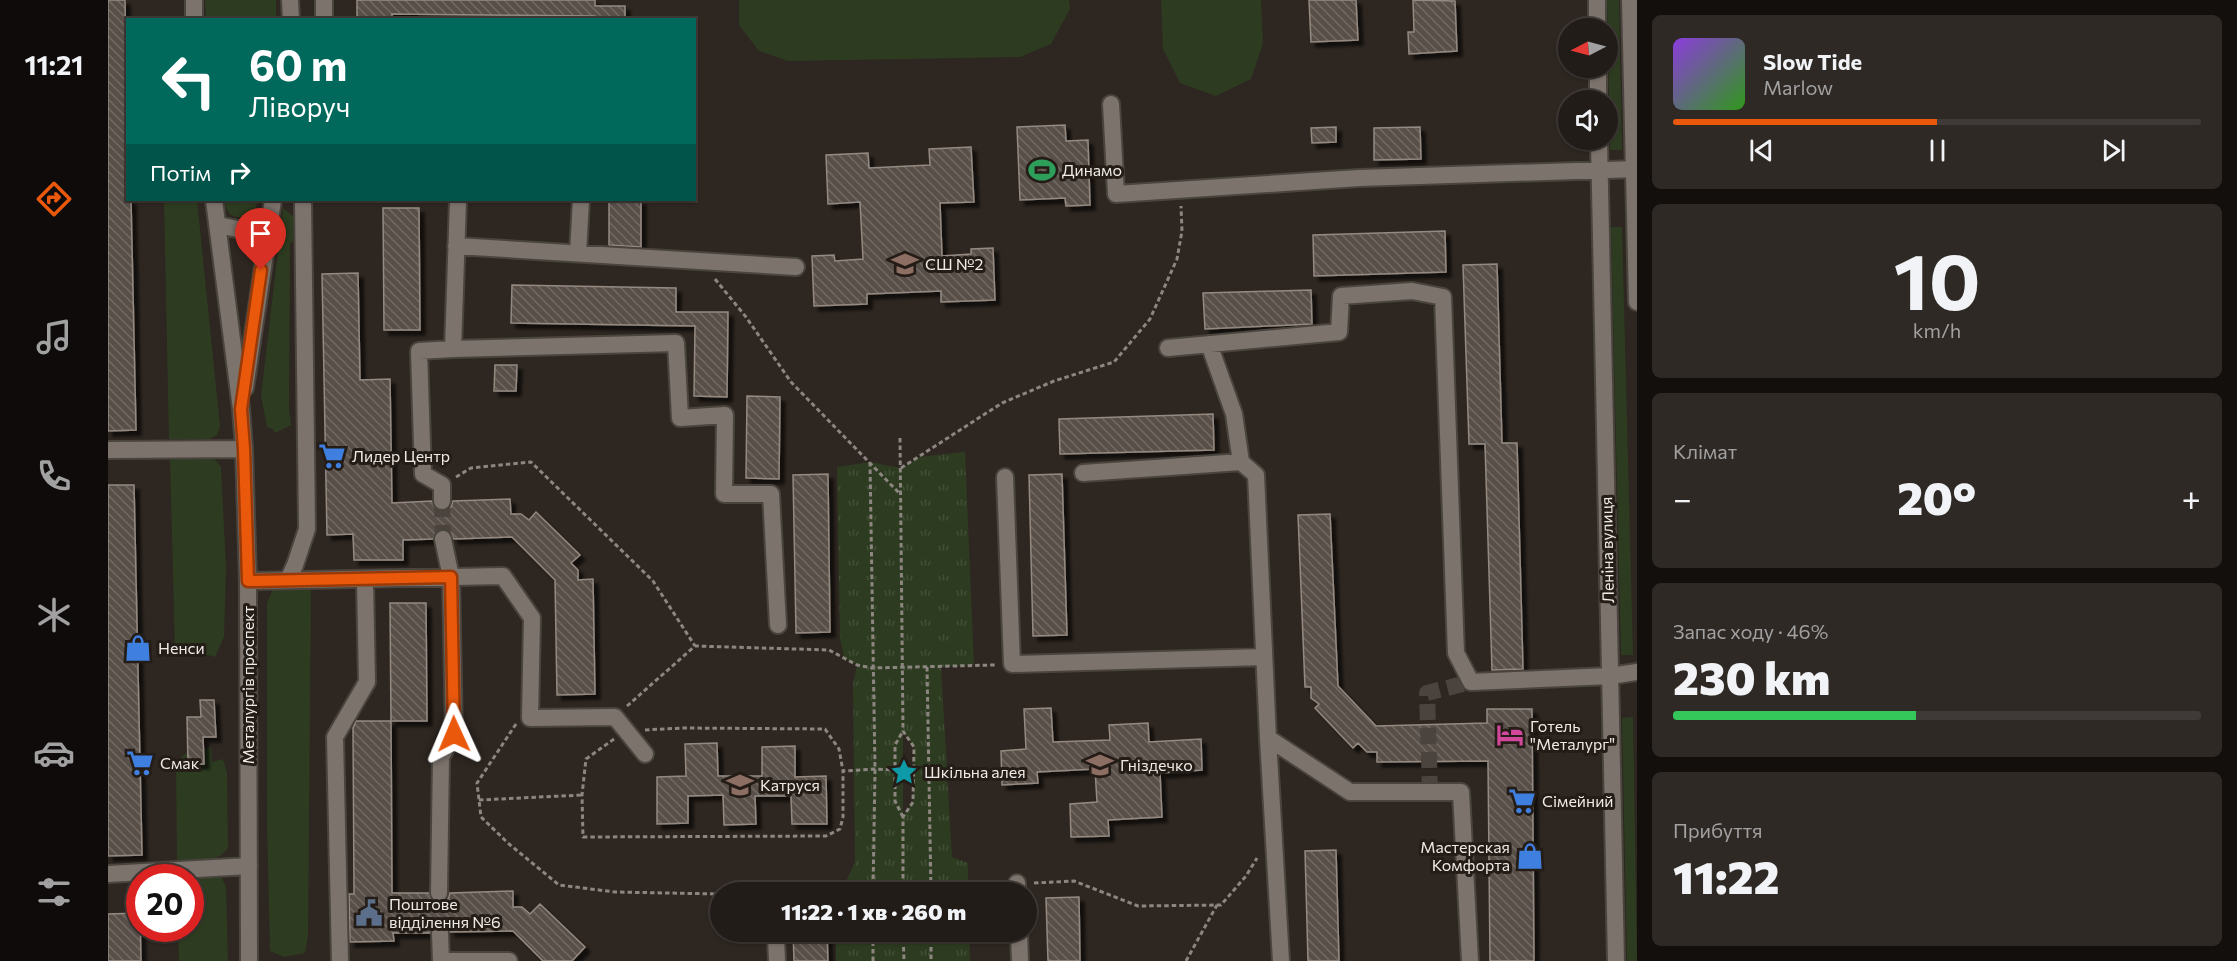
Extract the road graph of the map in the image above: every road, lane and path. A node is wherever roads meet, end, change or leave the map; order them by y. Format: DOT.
graph roads {
  1 [pos="194,0"];
  2 [pos="290,0"];
  3 [pos="324,0"];
  4 [pos="1597,0"];
  5 [pos="1630,0"];
  6 [pos="194,18"];
  7 [pos="291,18"];
  8 [pos="324,18"];
  9 [pos="1597,18"];
  10 [pos="1111,104"];
  11 [pos="1599,150"];
  12 [pos="1635,169"];
  13 [pos="1600,170"];
  14 [pos="1181,189"];
  15 [pos="214,201"];
  16 [pos="273,201"];
  17 [pos="303,201"];
  18 [pos="458,201"];
  19 [pos="581,201"];
  20 [pos="268,223"];
  21 [pos="218,225"];
  22 [pos="456,246"];
  23 [pos="578,254"];
  24 [pos="700,261"];
  25 [pos="796,267"];
  26 [pos="1637,302"];
  27 [pos="1209,344"];
  28 [pos="1168,348"];
  29 [pos="453,349"];
  30 [pos="241,409"];
  31 [pos="900,438"];
  32 [pos="244,449"];
  33 [pos="108,450"];
  34 [pos="870,462"];
  35 [pos="1241,462"];
  36 [pos="901,468"];
  37 [pos="1083,473"];
  38 [pos="1005,477"];
  39 [pos="442,493"];
  40 [pos="901,495"];
  41 [pos="443,539"];
  42 [pos="451,577"];
  43 [pos="365,579"];
  44 [pos="288,580"];
  45 [pos="248,581"];
  46 [pos="778,625"];
  47 [pos="695,646"];
  48 [pos="1264,657"];
  49 [pos="1012,664"];
  50 [pos="927,667"];
  51 [pos="872,668"];
  52 [pos="902,668"];
  53 [pos="1637,672"];
  54 [pos="1610,676"];
  55 [pos="615,717"];
  56 [pos="530,718"];
  57 [pos="627,731"];
  58 [pos="903,731"];
  59 [pos="1268,738"];
  60 [pos="645,754"];
  61 [pos="875,769"];
  62 [pos="843,771"];
  63 [pos="896,771"];
  64 [pos="914,771"];
  65 [pos="582,795"];
  66 [pos="478,800"];
  67 [pos="903,817"];
  68 [pos="1274,831"];
  69 [pos="249,866"];
  70 [pos="108,874"];
  71 [pos="873,882"];
  72 [pos="903,882"];
  73 [pos="930,882"];
  74 [pos="1037,886"];
  75 [pos="440,893"];
  76 [pos="710,894"];
  77 [pos="1217,905"];
  78 [pos="440,933"];
  79 [pos="776,942"];
  80 [pos="873,942"];
  81 [pos="903,942"];
  82 [pos="931,942"];
  83 [pos="1019,942"];
  84 [pos="249,961"];
  85 [pos="340,961"];
  86 [pos="441,961"];
  87 [pos="446,961"];
  88 [pos="509,961"];
  89 [pos="777,961"];
  90 [pos="873,961"];
  91 [pos="904,961"];
  92 [pos="931,961"];
  93 [pos="1020,961"];
  94 [pos="1186,961"];
  95 [pos="1281,961"];
  96 [pos="1470,961"];
  97 [pos="1616,961"];
  1 -- 6 [label="street"];
  2 -- 7 [label="street"];
  3 -- 8 [label="street"];
  4 -- 9 [label="street"];
  5 -- 12 [label="street"];
  10 -- 14 [label="street"];
  11 -- 13 [label="street, Леніна вулиця"];
  12 -- 13 [label="street"];
  12 -- 26 [label="street"];
  13 -- 14 [label="street"];
  13 -- 54 [label="street, Леніна вулиця"];
  14 -- 36 [label="path"];
  15 -- 21 [label="street, Металургів проспект"];
  16 -- 20 [label="street, Металургів проспект"];
  17 -- 44 [label="street"];
  18 -- 22 [label="street"];
  19 -- 23 [label="street"];
  20 -- 21 [label="street"];
  20 -- 30 [label="street, Металургів проспект"];
  21 -- 30 [label="street, Металургів проспект"];
  22 -- 23 [label="street"];
  22 -- 29 [label="street"];
  23 -- 24 [label="street"];
  24 -- 25 [label="street"];
  24 -- 34 [label="path"];
  27 -- 28 [label="street"];
  27 -- 35 [label="street"];
  27 -- 54 [label="street"];
  29 -- 39 [label="street"];
  29 -- 46 [label="street"];
  30 -- 32 [label="street, Металургів проспект"];
  31 -- 36 [label="path"];
  32 -- 33 [label="street"];
  32 -- 45 [label="street, Металургів проспект"];
  34 -- 40 [label="path"];
  34 -- 51 [label="path"];
  35 -- 37 [label="street"];
  35 -- 48 [label="street"];
  36 -- 40 [label="path"];
  38 -- 49 [label="street"];
  39 -- 47 [label="path"];
  40 -- 52 [label="path"];
  41 -- 42 [label="street"];
  42 -- 43 [label="street"];
  42 -- 56 [label="street"];
  42 -- 75 [label="street"];
  43 -- 44 [label="street"];
  43 -- 85 [label="street"];
  44 -- 45 [label="street"];
  45 -- 69 [label="street, Металургів проспект"];
  47 -- 51 [label="path"];
  47 -- 55 [label="path"];
  48 -- 49 [label="street"];
  48 -- 59 [label="street"];
  49 -- 50 [label="path"];
  50 -- 52 [label="path"];
  50 -- 73 [label="path"];
  51 -- 52 [label="path"];
  51 -- 61 [label="path"];
  52 -- 58 [label="path"];
  53 -- 54 [label="street"];
  54 -- 97 [label="street, Леніна вулиця"];
  55 -- 56 [label="street"];
  55 -- 57 [label="street"];
  56 -- 66 [label="path"];
  57 -- 60 [label="street"];
  57 -- 62 [label="path"];
  57 -- 65 [label="path"];
  58 -- 63 [label="path"];
  58 -- 64 [label="path"];
  59 -- 68 [label="street"];
  59 -- 96 [label="street"];
  61 -- 62 [label="path"];
  61 -- 63 [label="path"];
  61 -- 71 [label="path"];
  62 -- 65 [label="path"];
  63 -- 64 [label="path"];
  63 -- 67 [label="path"];
  64 -- 67 [label="path"];
  65 -- 66 [label="path"];
  66 -- 76 [label="path"];
  67 -- 72 [label="path"];
  68 -- 77 [label="path"];
  68 -- 95 [label="street"];
  69 -- 70 [label="street"];
  69 -- 84 [label="street, Металургів проспект"];
  74 -- 77 [label="path"];
  77 -- 94 [label="path"];
  78 -- 86 [label="street"];
  79 -- 89 [label="street"];
  80 -- 90 [label="path"];
  81 -- 91 [label="path"];
  82 -- 92 [label="path"];
  83 -- 93 [label="street"];
  87 -- 88 [label="street"];
}
